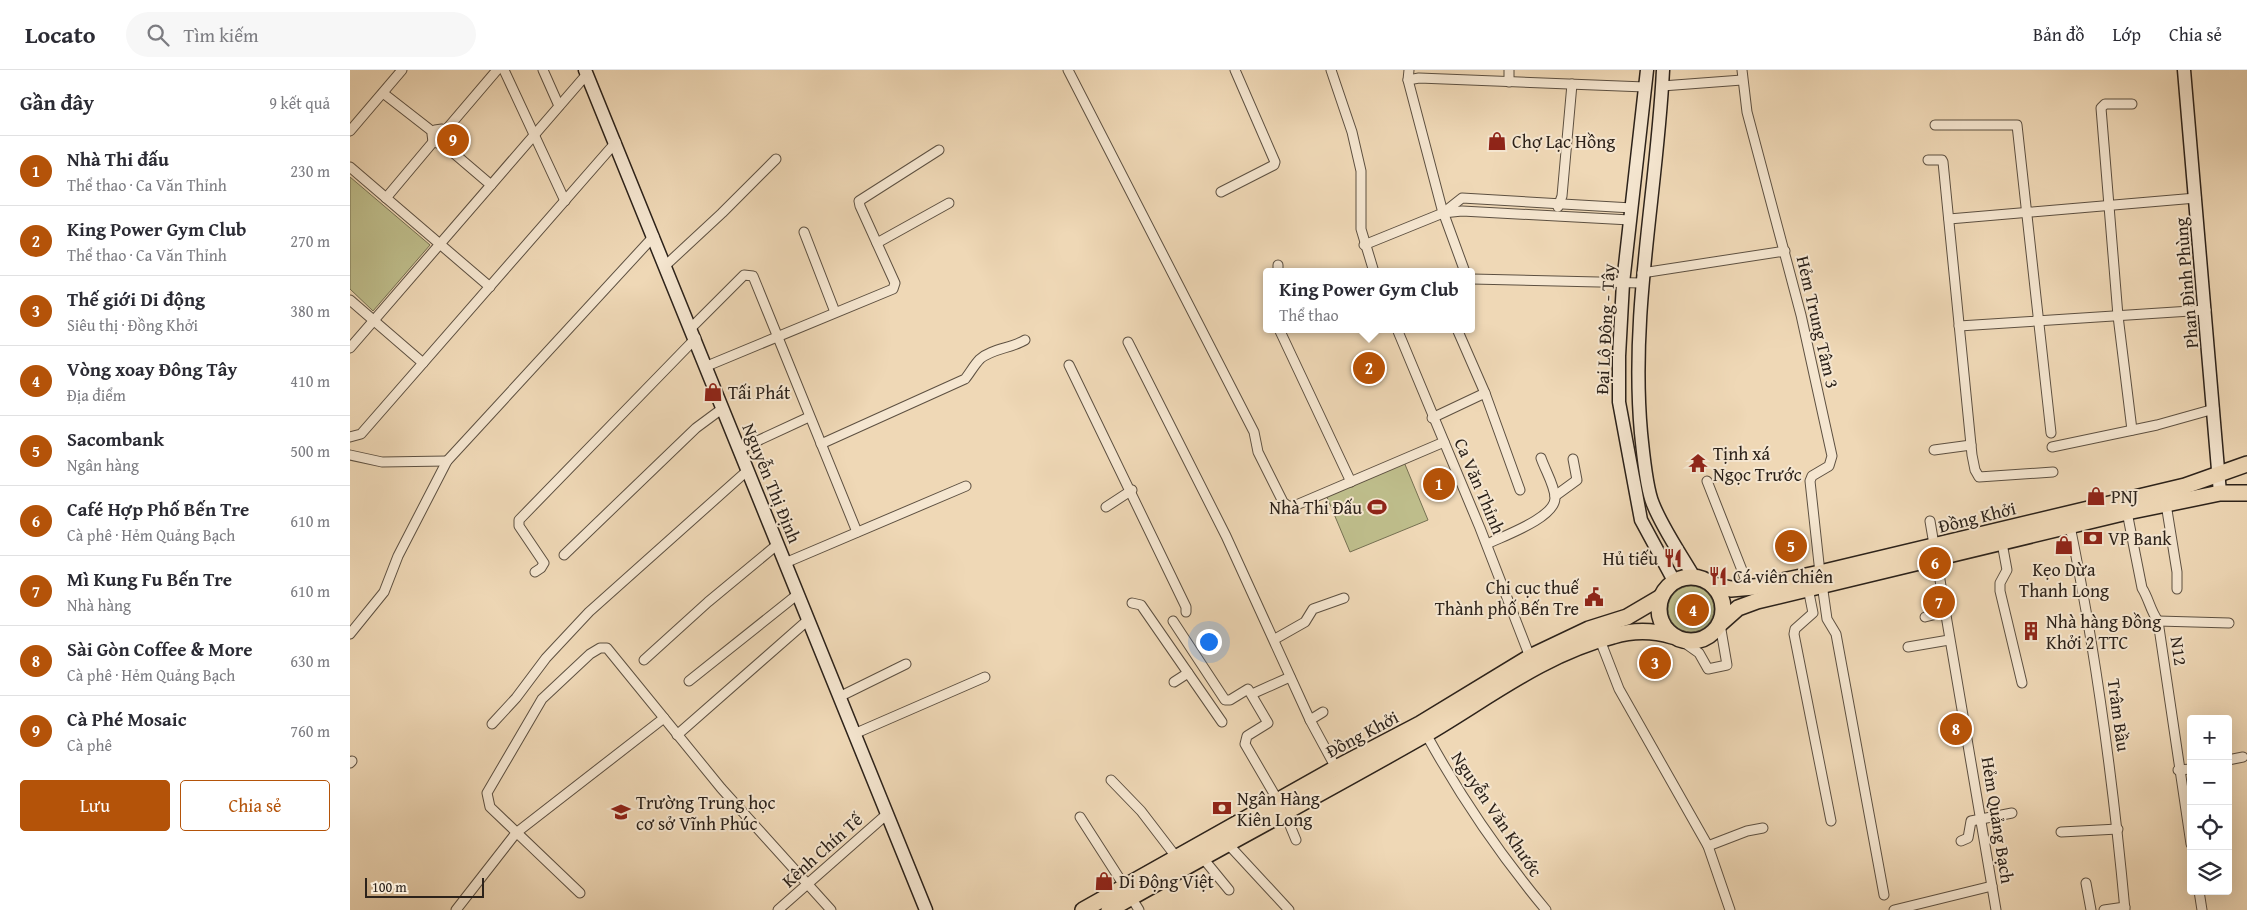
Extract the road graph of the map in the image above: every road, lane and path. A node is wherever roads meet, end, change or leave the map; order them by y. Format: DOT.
graph roads {
  1 [pos="402,70"];
  2 [pos="497,70"];
  3 [pos="504,70"];
  4 [pos="543,70"];
  5 [pos="1068,70"];
  6 [pos="1235,70"];
  7 [pos="1331,70"];
  8 [pos="1509,70"];
  9 [pos="1647,70"];
  10 [pos="1663,70"];
  11 [pos="1742,70"];
  12 [pos="2184,70"];
  13 [pos="586,72"];
  14 [pos="1408,75"];
  15 [pos="1742,80"];
  16 [pos="1509,82"];
  17 [pos="1572,84"];
  18 [pos="1662,86"];
  19 [pos="1645,87"];
  20 [pos="383,93"];
  21 [pos="2132,104"];
  22 [pos="558,106"];
  23 [pos="1935,125"];
  24 [pos="350,131"];
  25 [pos="445,131"];
  26 [pos="433,132"];
  27 [pos="534,134"];
  28 [pos="433,142"];
  29 [pos="616,142"];
  30 [pos="443,144"];
  31 [pos="939,150"];
  32 [pos="776,159"];
  33 [pos="1928,160"];
  34 [pos="350,167"];
  35 [pos="491,185"];
  36 [pos="1220,192"];
  37 [pos="386,198"];
  38 [pos="2196,198"];
  39 [pos="565,201"];
  40 [pos="950,204"];
  41 [pos="1560,204"];
  42 [pos="2109,205"];
  43 [pos="1443,213"];
  44 [pos="1631,214"];
  45 [pos="2026,214"];
  46 [pos="1553,216"];
  47 [pos="1949,219"];
  48 [pos="804,232"];
  49 [pos="654,236"];
  50 [pos="877,243"];
  51 [pos="440,244"];
  52 [pos="1364,245"];
  53 [pos="1785,251"];
  54 [pos="666,265"];
  55 [pos="1373,268"];
  56 [pos="1464,268"];
  57 [pos="1642,278"];
  58 [pos="1475,279"];
  59 [pos="1623,283"];
  60 [pos="490,287"];
  61 [pos="350,300"];
  62 [pos="2206,310"];
  63 [pos="835,312"];
  64 [pos="2118,316"];
  65 [pos="2037,319"];
  66 [pos="373,322"];
  67 [pos="1959,326"];
  68 [pos="693,333"];
  69 [pos="1280,333"];
  70 [pos="1399,333"];
  71 [pos="1458,333"];
  72 [pos="777,336"];
  73 [pos="1025,340"];
  74 [pos="1128,342"];
  75 [pos="350,348"];
  76 [pos="423,363"];
  77 [pos="1070,365"];
  78 [pos="707,366"];
  79 [pos="1485,393"];
  80 [pos="723,408"];
  81 [pos="2214,409"];
  82 [pos="809,417"];
  83 [pos="1432,418"];
  84 [pos="2132,430"];
  85 [pos="2051,433"];
  86 [pos="350,438"];
  87 [pos="1444,442"];
  88 [pos="821,444"];
  89 [pos="1971,445"];
  90 [pos="2052,447"];
  91 [pos="740,449"];
  92 [pos="1934,450"];
  93 [pos="350,455"];
  94 [pos="1541,458"];
  95 [pos="1573,459"];
  96 [pos="447,461"];
  97 [pos="2247,464"];
  98 [pos="748,470"];
  99 [pos="2053,472"];
  100 [pos="2220,474"];
  101 [pos="1707,481"];
  102 [pos="1350,482"];
  103 [pos="966,486"];
  104 [pos="1132,490"];
  105 [pos="1520,490"];
  106 [pos="2220,492"];
  107 [pos="2247,493"];
  108 [pos="1555,496"];
  109 [pos="2166,504"];
  110 [pos="2126,506"];
  111 [pos="1106,507"];
  112 [pos="1930,521"];
  113 [pos="2070,526"];
  114 [pos="857,532"];
  115 [pos="2002,542"];
  116 [pos="778,544"];
  117 [pos="1487,544"];
  118 [pos="1935,553"];
  119 [pos="564,555"];
  120 [pos="785,562"];
  121 [pos="535,572"];
  122 [pos="1694,576"];
  123 [pos="1674,581"];
  124 [pos="1817,582"];
  125 [pos="1713,585"];
  126 [pos="1749,588"];
  127 [pos="2177,589"];
  128 [pos="798,594"];
  129 [pos="1661,597"];
  130 [pos="1344,598"];
  131 [pos="1132,603"];
  132 [pos="1186,612"];
  133 [pos="1945,612"];
  134 [pos="1925,617"];
  135 [pos="808,620"];
  136 [pos="1173,621"];
  137 [pos="2158,621"];
  138 [pos="2228,623"];
  139 [pos="1720,624"];
  140 [pos="350,634"];
  141 [pos="1677,638"];
  142 [pos="1274,640"];
  143 [pos="1600,640"];
  144 [pos="1949,640"];
  145 [pos="1908,647"];
  146 [pos="1530,657"];
  147 [pos="644,660"];
  148 [pos="906,664"];
  149 [pos="1188,673"];
  150 [pos="985,677"];
  151 [pos="1290,677"];
  152 [pos="689,681"];
  153 [pos="1174,682"];
  154 [pos="2022,683"];
  155 [pos="1252,694"];
  156 [pos="839,697"];
  157 [pos="1323,712"];
  158 [pos="664,718"];
  159 [pos="1310,720"];
  160 [pos="1222,722"];
  161 [pos="492,724"];
  162 [pos="854,734"];
  163 [pos="1426,734"];
  164 [pos="677,735"];
  165 [pos="2243,758"];
  166 [pos="2232,759"];
  167 [pos="1336,768"];
  168 [pos="2187,769"];
  169 [pos="2178,770"];
  170 [pos="1111,780"];
  171 [pos="1282,806"];
  172 [pos="2012,813"];
  173 [pos="887,814"];
  174 [pos="1080,817"];
  175 [pos="1981,817"];
  176 [pos="2187,821"];
  177 [pos="1831,822"];
  178 [pos="1763,828"];
  179 [pos="2118,829"];
  180 [pos="2060,832"];
  181 [pos="516,833"];
  182 [pos="1296,840"];
  183 [pos="1961,841"];
  184 [pos="1227,843"];
  185 [pos="1708,846"];
  186 [pos="1202,857"];
  187 [pos="1177,858"];
  188 [pos="809,883"];
  189 [pos="2086,883"];
  190 [pos="1992,886"];
  191 [pos="1229,890"];
  192 [pos="580,893"];
  193 [pos="1884,895"];
  194 [pos="2200,895"];
  195 [pos="1132,898"];
  196 [pos="1910,908"];
  197 [pos="2125,909"];
  198 [pos="456,910"];
  199 [pos="778,910"];
  200 [pos="831,910"];
  201 [pos="926,910"];
  202 [pos="1082,910"];
  203 [pos="1109,910"];
  204 [pos="1289,910"];
  205 [pos="1546,910"];
  206 [pos="1730,910"];
  207 [pos="1894,910"];
  208 [pos="1996,910"];
  209 [pos="2091,910"];
  210 [pos="2104,910"];
  211 [pos="2202,910"];
  1 -- 20 [label="street"];
  2 -- 25 [label="street"];
  3 -- 27 [label="street"];
  4 -- 22 [label="street"];
  5 -- 102 [label="street"];
  6 -- 36 [label="street"];
  7 -- 52 [label="street"];
  8 -- 16 [label="street"];
  9 -- 19 [label="street, Đại Lộ Đông - Tây"];
  10 -- 18 [label="street, Đại Lộ Đông - Tây"];
  11 -- 15 [label="street, Hẻm Trung Tâm 3"];
  12 -- 38 [label="street, Phan Đình Phùng"];
  13 -- 22 [label="street"];
  13 -- 29 [label="street, Nguyễn Thị Định"];
  14 -- 16 [label="street"];
  14 -- 43 [label="street"];
  15 -- 18 [label="street"];
  15 -- 53 [label="street, Hẻm Trung Tâm 3"];
  16 -- 17 [label="street"];
  17 -- 19 [label="street"];
  17 -- 41 [label="street"];
  18 -- 57 [label="street, Đại Lộ Đông - Tây"];
  19 -- 44 [label="street, Đại Lộ Đông - Tây"];
  20 -- 24 [label="street"];
  20 -- 26 [label="street"];
  21 -- 42 [label="street"];
  22 -- 27 [label="street"];
  23 -- 45 [label="street"];
  25 -- 26 [label="street"];
  25 -- 30 [label="street"];
  26 -- 28 [label="street"];
  27 -- 35 [label="street"];
  27 -- 39 [label="street"];
  28 -- 30 [label="street"];
  28 -- 37 [label="street"];
  29 -- 39 [label="street"];
  29 -- 49 [label="street, Nguyễn Thị Định"];
  30 -- 35 [label="street"];
  31 -- 50 [label="street"];
  32 -- 54 [label="street"];
  33 -- 47 [label="street"];
  34 -- 37 [label="street"];
  35 -- 51 [label="street"];
  37 -- 51 [label="street"];
  38 -- 42 [label="street"];
  38 -- 62 [label="street, Phan Đình Phùng"];
  39 -- 60 [label="street"];
  40 -- 50 [label="street"];
  41 -- 43 [label="street"];
  41 -- 44 [label="street"];
  41 -- 46 [label="street"];
  42 -- 45 [label="street"];
  42 -- 64 [label="street"];
  43 -- 46 [label="street"];
  43 -- 52 [label="street"];
  43 -- 56 [label="street"];
  44 -- 46 [label="street"];
  44 -- 59 [label="street, Đại Lộ Đông - Tây"];
  45 -- 47 [label="street"];
  45 -- 65 [label="street"];
  47 -- 67 [label="street"];
  48 -- 63 [label="street"];
  49 -- 54 [label="street, Nguyễn Thị Định"];
  49 -- 96 [label="street"];
  50 -- 63 [label="street"];
  51 -- 60 [label="street"];
  51 -- 66 [label="street"];
  52 -- 55 [label="street"];
  53 -- 57 [label="street"];
  53 -- 124 [label="street, Hẻm Trung Tâm 3"];
  54 -- 68 [label="street, Nguyễn Thị Định"];
  57 -- 59 [label="street"];
  57 -- 122 [label="street, Đại Lộ Đông - Tây"];
  58 -- 59 [label="street"];
  59 -- 123 [label="street, Đại Lộ Đông - Tây"];
  60 -- 76 [label="street"];
  61 -- 66 [label="street"];
  62 -- 64 [label="street"];
  62 -- 81 [label="street, Phan Đình Phùng"];
  63 -- 72 [label="street"];
  64 -- 65 [label="street"];
  64 -- 84 [label="street"];
  65 -- 67 [label="street"];
  65 -- 85 [label="street"];
  66 -- 75 [label="street"];
  66 -- 76 [label="street"];
  67 -- 89 [label="street"];
  68 -- 72 [label="street"];
  68 -- 78 [label="street, Nguyễn Thị Định"];
  68 -- 121 [label="street"];
  69 -- 102 [label="street"];
  70 -- 83 [label="street, Ca Văn Thỉnh"];
  71 -- 79 [label="street"];
  72 -- 78 [label="street"];
  72 -- 82 [label="street"];
  73 -- 88 [label="street"];
  74 -- 142 [label="street"];
  76 -- 86 [label="street"];
  77 -- 104 [label="street"];
  78 -- 80 [label="street, Nguyễn Thị Định"];
  79 -- 83 [label="street"];
  79 -- 105 [label="street"];
  80 -- 91 [label="street, Nguyễn Thị Định"];
  80 -- 119 [label="street"];
  81 -- 84 [label="street"];
  81 -- 100 [label="street, Phan Đình Phùng"];
  82 -- 88 [label="street"];
  82 -- 91 [label="street"];
  83 -- 87 [label="street, Ca Văn Thỉnh"];
  84 -- 90 [label="street"];
  87 -- 102 [label="street"];
  87 -- 117 [label="street, Ca Văn Thỉnh"];
  88 -- 114 [label="street"];
  89 -- 92 [label="street"];
  89 -- 99 [label="street"];
  91 -- 98 [label="street, Nguyễn Thị Định"];
  93 -- 96 [label="street"];
  94 -- 108 [label="street"];
  95 -- 108 [label="street"];
  96 -- 140 [label="street"];
  97 -- 100 [label="main road, Đồng Khởi"];
  98 -- 116 [label="street, Nguyễn Thị Định"];
  98 -- 161 [label="street"];
  100 -- 106 [label="street, Phan Đình Phùng"];
  100 -- 110 [label="main road, Đồng Khởi"];
  101 -- 126 [label="street"];
  103 -- 114 [label="street"];
  104 -- 111 [label="street"];
  104 -- 132 [label="street"];
  106 -- 107 [label="main road, Đồng Khởi"];
  106 -- 109 [label="main road, Đồng Khởi"];
  108 -- 117 [label="street"];
  109 -- 110 [label="main road, Đồng Khởi"];
  109 -- 127 [label="street"];
  110 -- 113 [label="main road, Đồng Khởi"];
  110 -- 118 [label="main road, Đồng Khởi"];
  110 -- 137 [label="street, N12"];
  112 -- 118 [label="street, Hẻm Quảng Bạch"];
  113 -- 115 [label="main road, Đồng Khởi"];
  113 -- 179 [label="street, Trâm Bầu"];
  114 -- 120 [label="street"];
  115 -- 118 [label="main road, Đồng Khởi"];
  115 -- 154 [label="street"];
  116 -- 120 [label="street, Nguyễn Thị Định"];
  116 -- 147 [label="street"];
  117 -- 146 [label="street, Ca Văn Thỉnh"];
  118 -- 124 [label="main road, Đồng Khởi"];
  118 -- 133 [label="street, Hẻm Quảng Bạch"];
  120 -- 128 [label="street, Nguyễn Thị Định"];
  122 -- 123 [label="main road"];
  122 -- 125 [label="main road"];
  123 -- 129 [label="main road"];
  124 -- 126 [label="main road, Đồng Khởi"];
  124 -- 139 [label="main road, Đồng Khởi"];
  124 -- 177 [label="street"];
  124 -- 193 [label="street"];
  125 -- 126 [label="main road, Đồng Khởi"];
  125 -- 139 [label="main road"];
  128 -- 135 [label="street, Nguyễn Thị Định"];
  128 -- 152 [label="street"];
  129 -- 141 [label="main road"];
  129 -- 146 [label="main road, Đồng Khởi"];
  130 -- 142 [label="street"];
  131 -- 149 [label="street"];
  133 -- 134 [label="street"];
  133 -- 144 [label="street, Hẻm Quảng Bạch"];
  135 -- 156 [label="street, Nguyễn Thị Định"];
  135 -- 164 [label="street"];
  136 -- 155 [label="street"];
  137 -- 138 [label="street"];
  137 -- 169 [label="street, N12"];
  139 -- 141 [label="main road"];
  139 -- 141 [label="street"];
  141 -- 143 [label="main road, Đồng Khởi"];
  142 -- 151 [label="street"];
  143 -- 163 [label="main road, Đồng Khởi"];
  143 -- 185 [label="street"];
  144 -- 145 [label="street"];
  144 -- 175 [label="street, Hẻm Quảng Bạch"];
  146 -- 167 [label="main road, Đồng Khởi"];
  148 -- 156 [label="street"];
  149 -- 153 [label="street"];
  149 -- 160 [label="street"];
  150 -- 162 [label="street"];
  151 -- 155 [label="street"];
  151 -- 159 [label="street"];
  155 -- 171 [label="street"];
  156 -- 162 [label="street, Nguyễn Thị Định"];
  157 -- 159 [label="street"];
  158 -- 164 [label="street"];
  158 -- 181 [label="street"];
  158 -- 181 [label="street"];
  159 -- 167 [label="street"];
  162 -- 173 [label="street, Nguyễn Thị Định"];
  163 -- 171 [label="main road, Đồng Khởi"];
  163 -- 205 [label="street, Nguyễn Văn Khước"];
  164 -- 188 [label="street"];
  165 -- 166 [label="street"];
  167 -- 171 [label="main road, Đồng Khởi"];
  168 -- 169 [label="street"];
  169 -- 176 [label="street, N12"];
  170 -- 187 [label="street"];
  171 -- 182 [label="street"];
  171 -- 184 [label="main road, Đồng Khởi"];
  171 -- 187 [label="main road, Đồng Khởi"];
  172 -- 175 [label="street"];
  173 -- 188 [label="street, Kênh Chín Tế"];
  173 -- 201 [label="street, Nguyễn Thị Định"];
  174 -- 195 [label="street"];
  175 -- 183 [label="street"];
  175 -- 190 [label="street, Hẻm Quảng Bạch"];
  178 -- 185 [label="street"];
  179 -- 180 [label="street"];
  179 -- 197 [label="street, Trâm Bầu"];
  181 -- 192 [label="street"];
  181 -- 198 [label="street"];
  184 -- 186 [label="main road, Đồng Khởi"];
  184 -- 204 [label="street"];
  185 -- 206 [label="street"];
  186 -- 191 [label="street"];
  186 -- 195 [label="main road, Đồng Khởi"];
  187 -- 195 [label="main road, Đồng Khởi"];
  188 -- 199 [label="street, Kênh Chín Tế"];
  188 -- 200 [label="street"];
  189 -- 209 [label="street"];
  190 -- 196 [label="street"];
  190 -- 208 [label="street, Hẻm Quảng Bạch"];
  194 -- 211 [label="street"];
  195 -- 202 [label="main road, Đồng Khởi"];
  195 -- 203 [label="main road, Đồng Khởi"];
  196 -- 207 [label="street"];
  197 -- 210 [label="street"];
}
